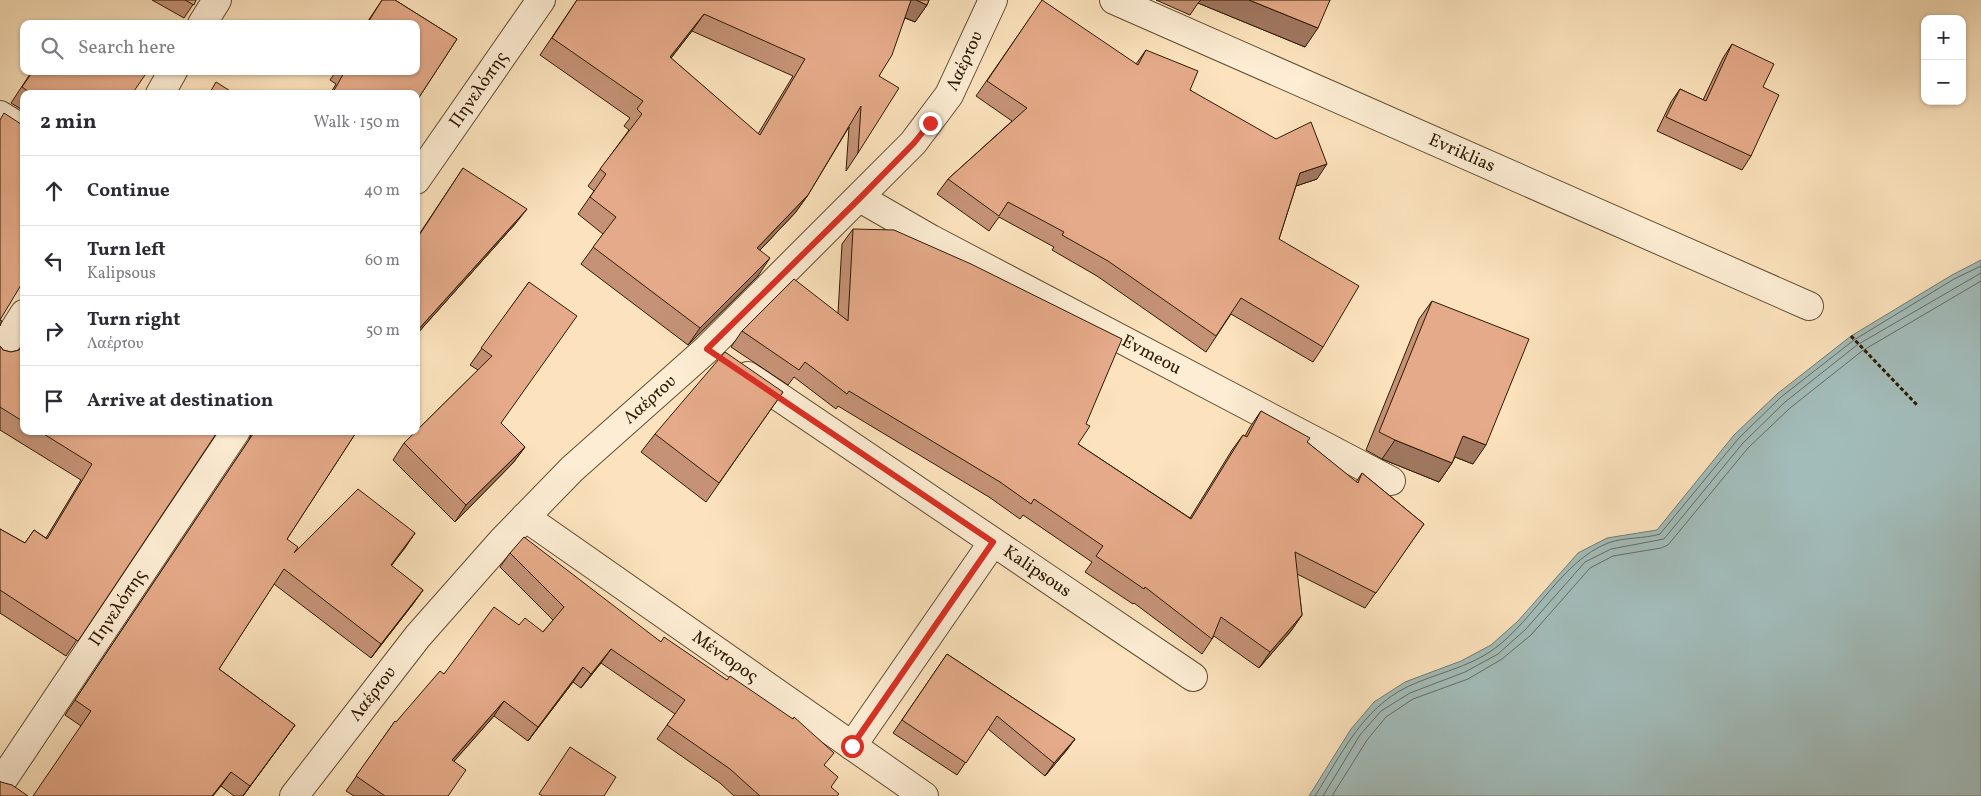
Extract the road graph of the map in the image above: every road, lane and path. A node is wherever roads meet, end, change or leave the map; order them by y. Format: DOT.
graph roads {
  1 [pos="217,0"];
  2 [pos="541,0"];
  3 [pos="993,0"];
  4 [pos="1114,0"];
  5 [pos="204,20"];
  6 [pos="172,75"];
  7 [pos="162,90"];
  8 [pos="0,115"];
  9 [pos="20,128"];
  10 [pos="420,174"];
  11 [pos="860,198"];
  12 [pos="1809,306"];
  13 [pos="20,320"];
  14 [pos="1851,336"];
  15 [pos="707,349"];
  16 [pos="0,352"];
  17 [pos="1917,405"];
  18 [pos="233,435"];
  19 [pos="1391,481"];
  20 [pos="525,517"];
  21 [pos="993,542"];
  22 [pos="1193,677"];
  23 [pos="852,746"];
  24 [pos="0,784"];
  25 [pos="294,796"];
  26 [pos="924,796"];
  1 -- 5 [label="street"];
  2 -- 10 [label="street, Πηνελόπης"];
  3 -- 11 [label="street, Λαέρτου"];
  4 -- 12 [label="street, Evriklias"];
  6 -- 7 [label="street"];
  8 -- 9 [label="street"];
  11 -- 15 [label="street, Λαέρτου"];
  11 -- 19 [label="street, Evmeou"];
  13 -- 16 [label="street"];
  14 -- 17 [label="path"];
  15 -- 20 [label="street, Λαέρτου"];
  15 -- 21 [label="street, Kalipsous"];
  18 -- 24 [label="street, Πηνελόπης"];
  20 -- 23 [label="street, Μέντορος"];
  20 -- 25 [label="street, Λαέρτου"];
  21 -- 22 [label="street, Kalipsous"];
  21 -- 23 [label="street"];
  23 -- 26 [label="street, Μέντορος"];
}
